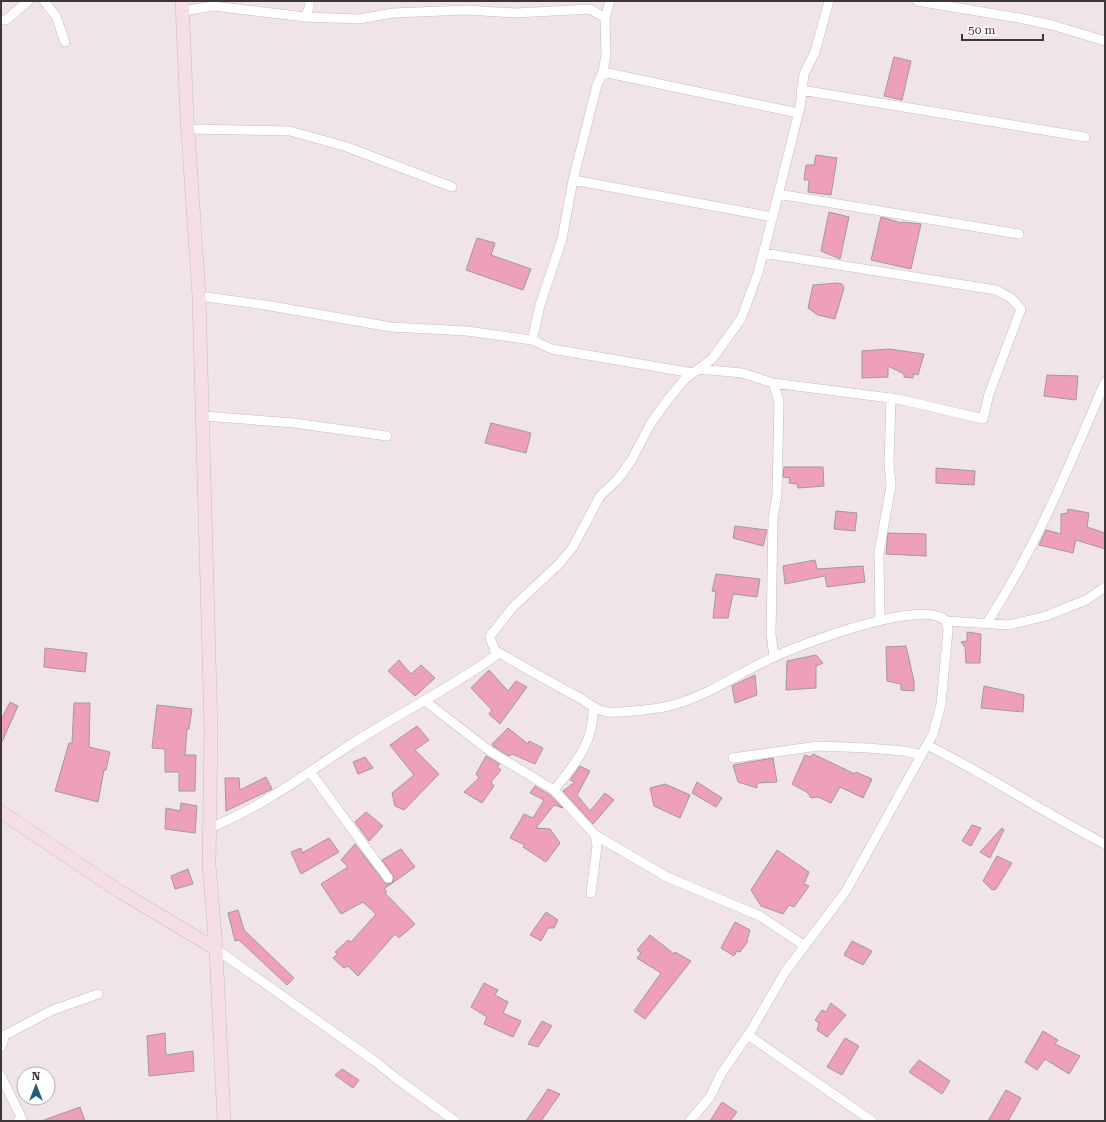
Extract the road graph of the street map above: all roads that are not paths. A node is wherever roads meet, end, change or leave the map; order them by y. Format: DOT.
graph roads {
  1 [pos="28,1"];
  2 [pos="44,1"];
  3 [pos="309,1"];
  4 [pos="610,1"];
  5 [pos="829,1"];
  6 [pos="917,1"];
  7 [pos="183,6"];
  8 [pos="305,17"];
  9 [pos="605,18"];
  10 [pos="1,20"];
  11 [pos="1105,41"];
  12 [pos="65,42"];
  13 [pos="603,72"];
  14 [pos="801,90"];
  15 [pos="798,113"];
  16 [pos="188,129"];
  17 [pos="1085,138"];
  18 [pos="573,180"];
  19 [pos="452,187"];
  20 [pos="778,194"];
  21 [pos="773,217"];
  22 [pos="1019,234"];
  23 [pos="763,253"];
  24 [pos="199,296"];
  25 [pos="532,340"];
  26 [pos="696,371"];
  27 [pos="1105,382"];
  28 [pos="773,384"];
  29 [pos="891,398"];
  30 [pos="203,416"];
  31 [pos="387,436"];
  32 [pos="1105,587"];
  33 [pos="880,620"];
  34 [pos="946,621"];
  35 [pos="987,623"];
  36 [pos="496,651"];
  37 [pos="774,657"];
  38 [pos="425,701"];
  39 [pos="593,708"];
  40 [pos="927,745"];
  41 [pos="921,755"];
  42 [pos="733,758"];
  43 [pos="311,773"];
  44 [pos="554,790"];
  45 [pos="1,812"];
  46 [pos="209,828"];
  47 [pos="595,834"];
  48 [pos="1105,844"];
  49 [pos="388,878"];
  50 [pos="591,893"];
  51 [pos="805,946"];
  52 [pos="216,949"];
  53 [pos="98,994"];
  54 [pos="748,1035"];
  55 [pos="1,1047"];
  56 [pos="1,1076"];
  57 [pos="21,1120"];
  58 [pos="867,1120"];
  59 [pos="224,1121"];
  60 [pos="455,1121"];
  61 [pos="690,1121"];
  1 -- 10 [label="street"];
  2 -- 12 [label="street"];
  3 -- 8 [label="street"];
  4 -- 9 [label="street"];
  5 -- 14 [label="street"];
  6 -- 11 [label="street"];
  7 -- 8 [label="street"];
  7 -- 16 [label="street"];
  8 -- 9 [label="street"];
  9 -- 13 [label="street"];
  13 -- 15 [label="street"];
  13 -- 18 [label="street"];
  14 -- 15 [label="street"];
  14 -- 17 [label="street"];
  15 -- 20 [label="street"];
  16 -- 19 [label="street"];
  16 -- 24 [label="street"];
  18 -- 21 [label="street"];
  18 -- 25 [label="street"];
  20 -- 21 [label="street"];
  20 -- 22 [label="street"];
  21 -- 23 [label="street"];
  23 -- 26 [label="street"];
  23 -- 29 [label="street"];
  24 -- 25 [label="street"];
  24 -- 30 [label="street"];
  25 -- 26 [label="street"];
  26 -- 28 [label="street"];
  26 -- 36 [label="street"];
  27 -- 35 [label="street"];
  28 -- 29 [label="street"];
  28 -- 37 [label="street"];
  29 -- 33 [label="street"];
  30 -- 31 [label="street"];
  30 -- 46 [label="street"];
  32 -- 35 [label="street"];
  33 -- 34 [label="street"];
  33 -- 37 [label="street"];
  34 -- 35 [label="street"];
  34 -- 40 [label="street"];
  36 -- 38 [label="street"];
  36 -- 39 [label="street"];
  37 -- 39 [label="street"];
  38 -- 43 [label="street"];
  38 -- 44 [label="street"];
  39 -- 44 [label="street"];
  40 -- 41 [label="street"];
  40 -- 48 [label="street"];
  41 -- 42 [label="street"];
  41 -- 51 [label="street"];
  43 -- 46 [label="street"];
  43 -- 49 [label="street"];
  44 -- 47 [label="street"];
  45 -- 52 [label="street"];
  46 -- 52 [label="street"];
  47 -- 50 [label="street"];
  47 -- 51 [label="street"];
  51 -- 54 [label="street"];
  52 -- 59 [label="street"];
  52 -- 60 [label="street"];
  53 -- 55 [label="street"];
  54 -- 58 [label="street"];
  54 -- 61 [label="street"];
  56 -- 57 [label="street"];
}
